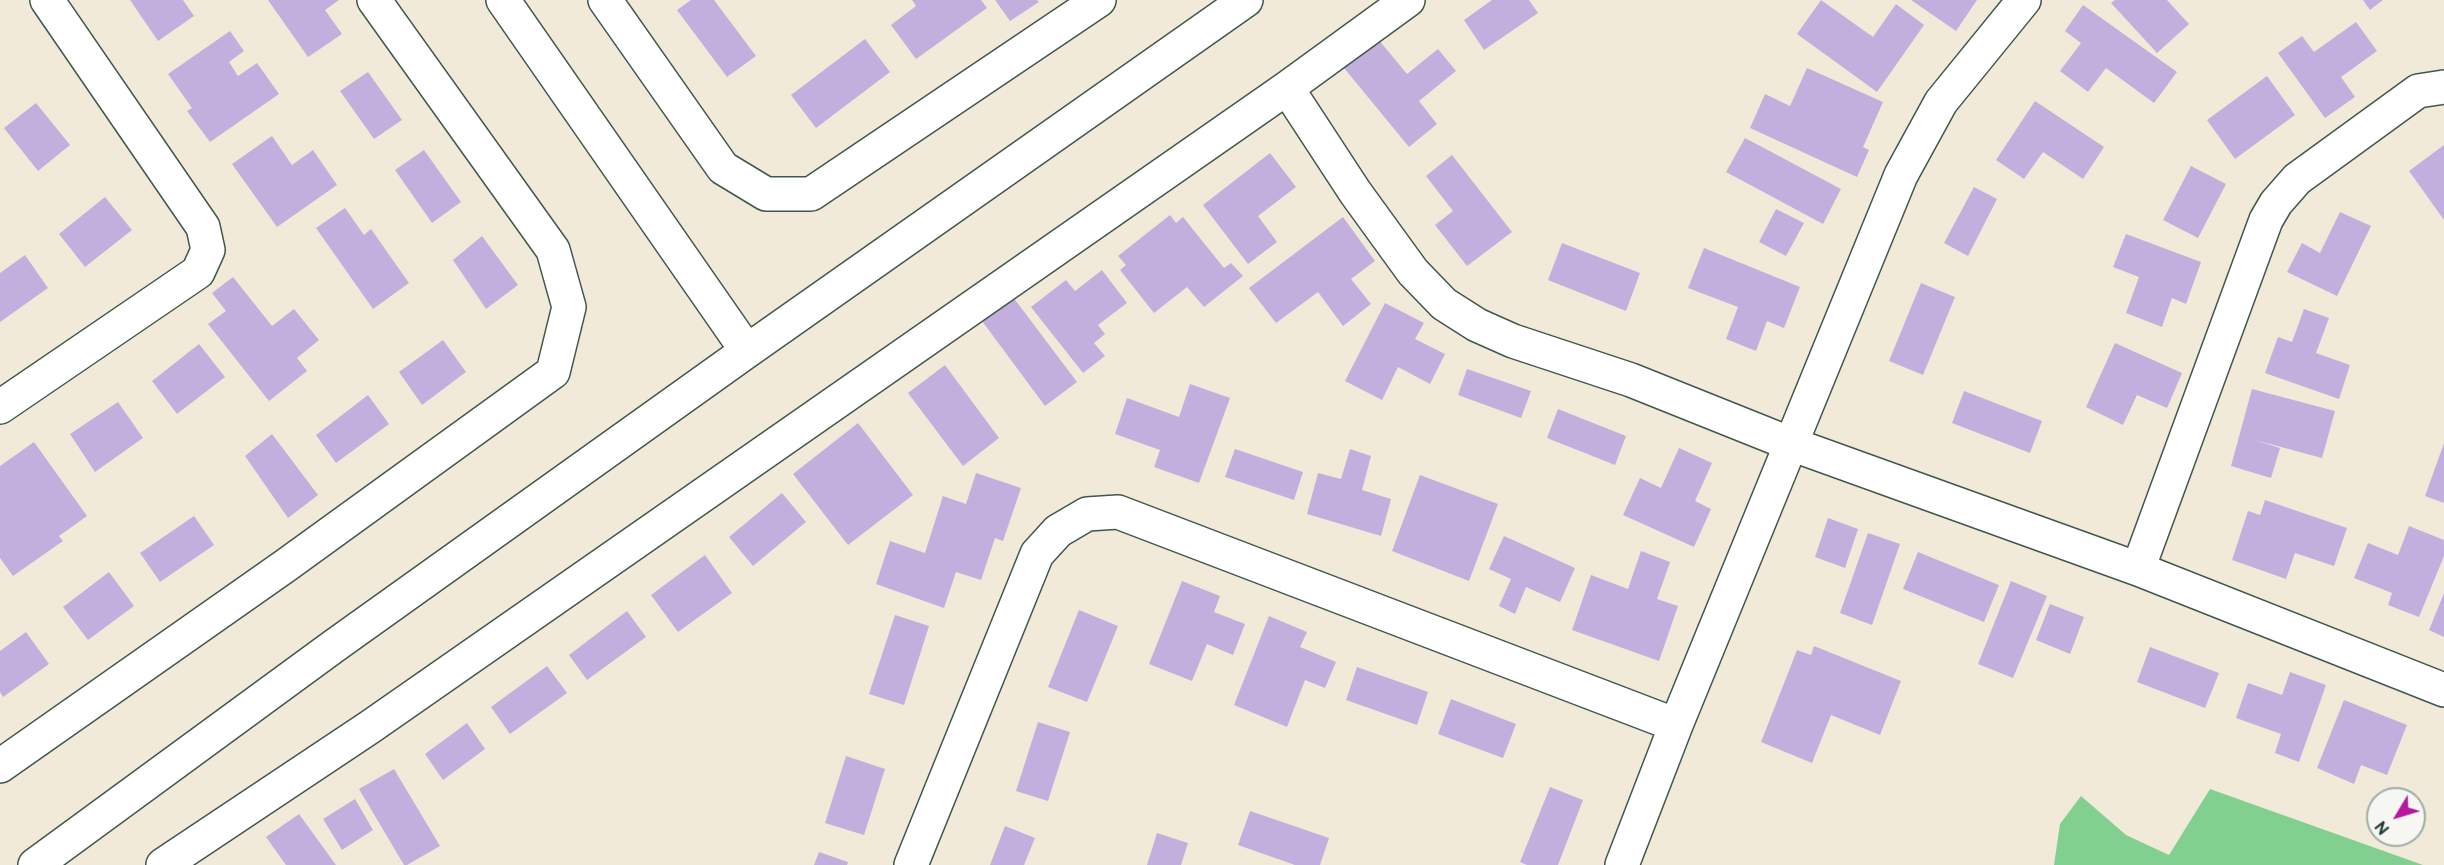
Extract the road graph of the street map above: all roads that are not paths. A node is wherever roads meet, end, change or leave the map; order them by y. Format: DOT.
graph roads {
  1 [pos="48,0"];
  2 [pos="374,0"];
  3 [pos="503,0"];
  4 [pos="605,0"];
  5 [pos="1099,0"];
  6 [pos="1246,0"];
  7 [pos="1408,0"];
  8 [pos="2024,0"];
  9 [pos="2444,87"];
  10 [pos="1287,88"];
  11 [pos="747,351"];
  12 [pos="0,407"];
  13 [pos="1791,444"];
  14 [pos="2138,569"];
  15 [pos="2444,690"];
  16 [pos="1676,725"];
  17 [pos="0,766"];
  18 [pos="35,865"];
  19 [pos="164,865"];
  20 [pos="911,865"];
  21 [pos="1622,865"];
  1 -- 12 [label="street"];
  2 -- 17 [label="street"];
  3 -- 11 [label="street"];
  4 -- 5 [label="street"];
  6 -- 11 [label="street"];
  7 -- 10 [label="street"];
  8 -- 13 [label="street"];
  9 -- 14 [label="street"];
  10 -- 13 [label="street"];
  10 -- 19 [label="street"];
  11 -- 18 [label="street"];
  13 -- 14 [label="street"];
  13 -- 16 [label="street"];
  14 -- 15 [label="street"];
  16 -- 20 [label="street"];
  16 -- 21 [label="street"];
}
